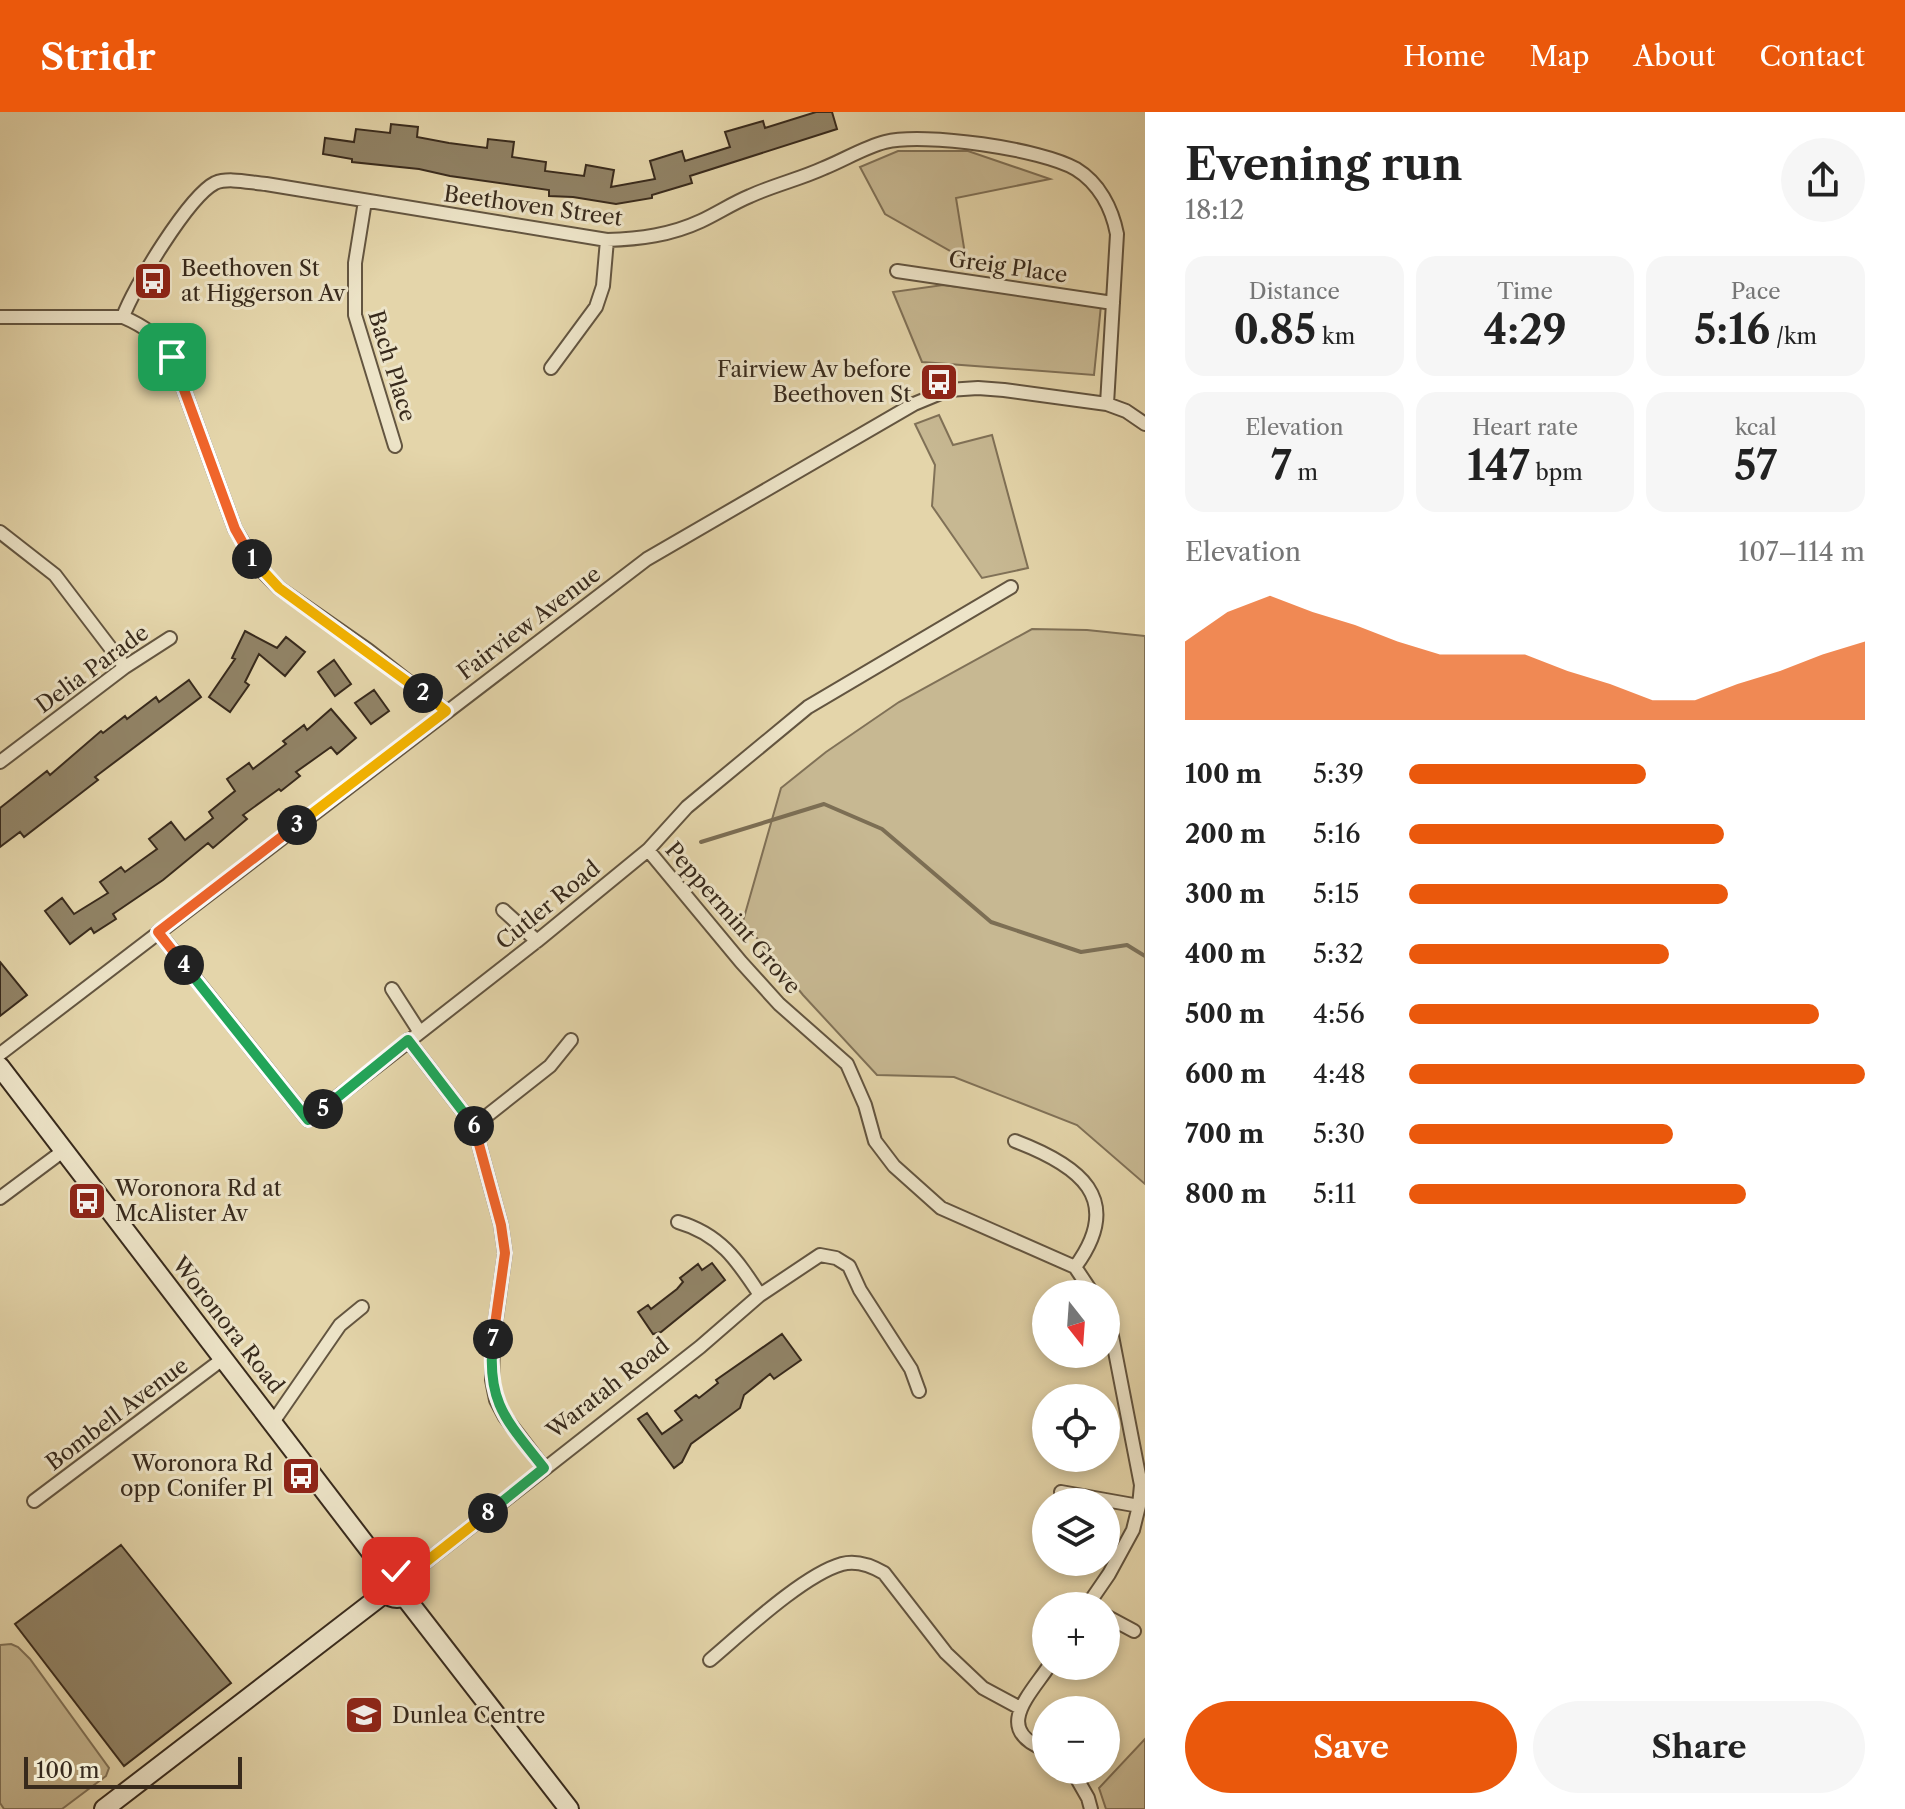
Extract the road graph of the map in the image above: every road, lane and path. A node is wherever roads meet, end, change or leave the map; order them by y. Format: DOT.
graph roads {
  1 [pos="365,201"];
  2 [pos="607,240"];
  3 [pos="897,271"];
  4 [pos="1113,303"];
  5 [pos="0,317"];
  6 [pos="123,317"];
  7 [pos="551,368"];
  8 [pos="1107,404"];
  9 [pos="1145,424"];
  10 [pos="395,446"];
  11 [pos="0,532"];
  12 [pos="1011,587"];
  13 [pos="170,638"];
  14 [pos="125,667"];
  15 [pos="446,711"];
  16 [pos="0,762"];
  17 [pos="648,850"];
  18 [pos="503,910"];
  19 [pos="158,932"];
  20 [pos="537,941"];
  21 [pos="392,989"];
  22 [pos="419,1031"];
  23 [pos="408,1040"];
  24 [pos="571,1040"];
  25 [pos="0,1054"];
  26 [pos="0,1067"];
  27 [pos="474,1126"];
  28 [pos="1015,1141"];
  29 [pos="63,1151"];
  30 [pos="0,1198"];
  31 [pos="678,1222"];
  32 [pos="1075,1267"];
  33 [pos="1084,1280"];
  34 [pos="760,1295"];
  35 [pos="362,1307"];
  36 [pos="224,1358"];
  37 [pos="1118,1368"];
  38 [pos="919,1391"];
  39 [pos="273,1422"];
  40 [pos="544,1468"];
  41 [pos="34,1501"];
  42 [pos="1120,1503"];
  43 [pos="1139,1506"];
  44 [pos="408,1576"];
  45 [pos="393,1587"];
  46 [pos="1097,1592"];
  47 [pos="1120,1624"];
  48 [pos="1134,1631"];
  49 [pos="710,1660"];
  50 [pos="1039,1680"];
  51 [pos="1020,1708"];
  52 [pos="1032,1745"];
  53 [pos="1080,1784"];
  54 [pos="104,1809"];
  55 [pos="569,1809"];
  56 [pos="1091,1809"];
  1 -- 2 [label="street, Beethoven Street"];
  1 -- 6 [label="street, Beethoven Street"];
  1 -- 10 [label="street, Bach Place"];
  2 -- 4 [label="street, Beethoven Street"];
  2 -- 7 [label="street"];
  3 -- 4 [label="street, Greig Place"];
  4 -- 8 [label="street, Beethoven Street"];
  5 -- 6 [label="street"];
  6 -- 15 [label="street"];
  8 -- 9 [label="street, Fairview Avenue"];
  8 -- 15 [label="street, Fairview Avenue"];
  11 -- 14 [label="street"];
  12 -- 17 [label="street, Cutler Road"];
  13 -- 14 [label="street, Delia Parade"];
  14 -- 16 [label="street, Delia Parade"];
  15 -- 19 [label="street, Fairview Avenue"];
  17 -- 20 [label="street, Cutler Road"];
  17 -- 32 [label="street, Peppermint Grove"];
  18 -- 20 [label="street"];
  19 -- 23 [label="street, Cutler Road"];
  19 -- 25 [label="street, Fairview Avenue"];
  20 -- 22 [label="street, Cutler Road"];
  21 -- 22 [label="street"];
  22 -- 23 [label="street, Cutler Road"];
  23 -- 27 [label="street"];
  24 -- 27 [label="street"];
  26 -- 29 [label="street, Woronora Road"];
  27 -- 40 [label="street"];
  28 -- 32 [label="street"];
  29 -- 30 [label="street"];
  29 -- 36 [label="street, Woronora Road"];
  31 -- 34 [label="street"];
  32 -- 33 [label="street"];
  34 -- 38 [label="street, Waratah Road"];
  34 -- 40 [label="street, Waratah Road"];
  35 -- 39 [label="street"];
  36 -- 39 [label="street, Woronora Road"];
  36 -- 41 [label="street, Bombell Avenue"];
  37 -- 43 [label="street"];
  39 -- 45 [label="street, Woronora Road"];
  40 -- 44 [label="street, Waratah Road"];
  42 -- 43 [label="street"];
  43 -- 46 [label="street"];
  44 -- 45 [label="street"];
  45 -- 54 [label="street"];
  45 -- 55 [label="street, Woronora Road"];
  47 -- 48 [label="street"];
  49 -- 51 [label="street"];
  50 -- 51 [label="street"];
  51 -- 52 [label="street"];
  53 -- 56 [label="street"];
}
